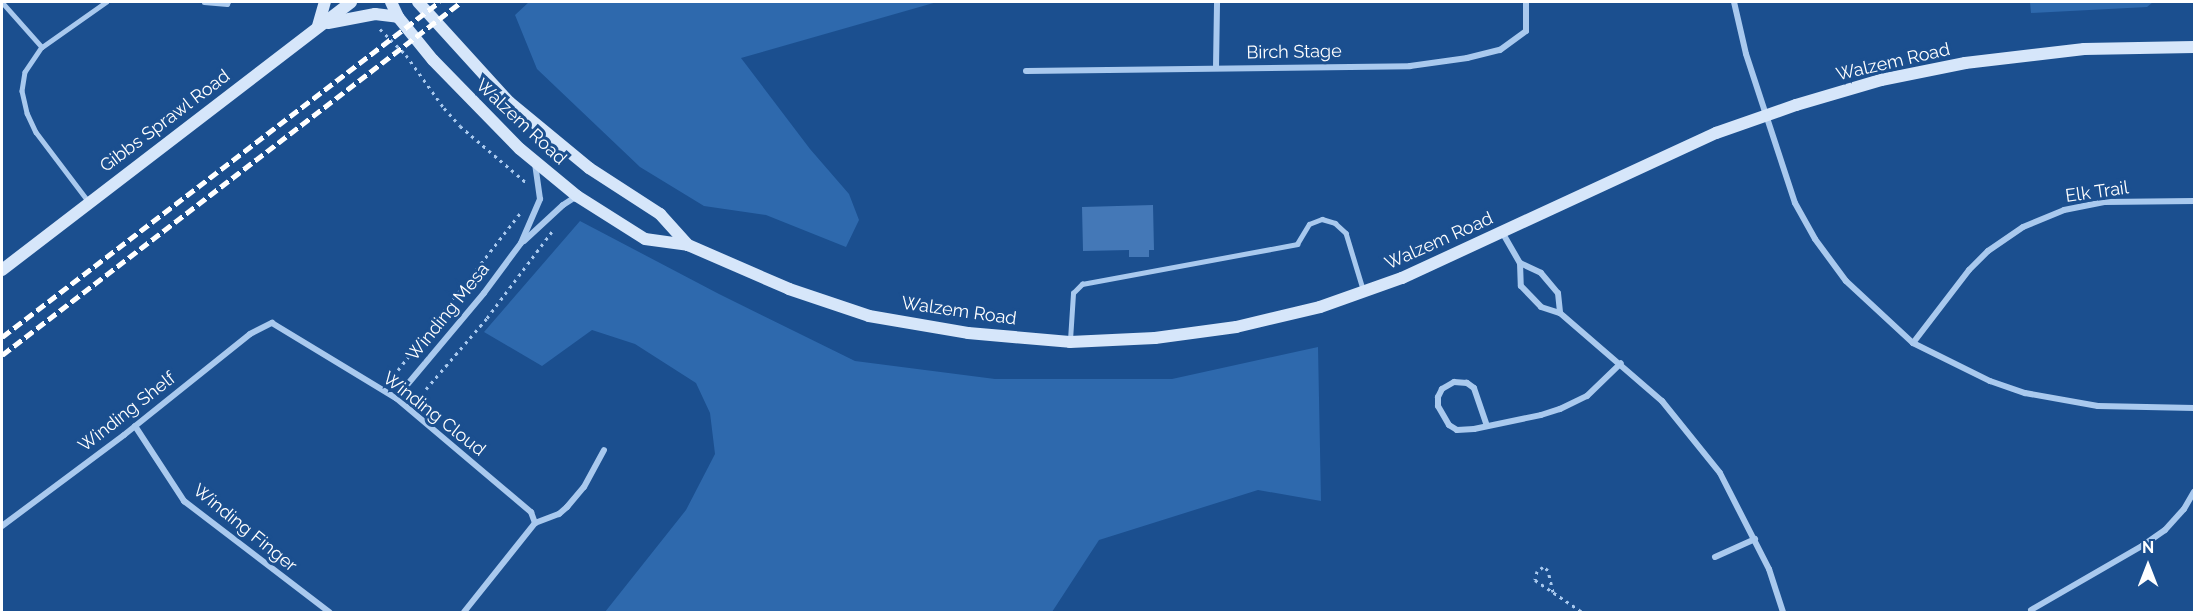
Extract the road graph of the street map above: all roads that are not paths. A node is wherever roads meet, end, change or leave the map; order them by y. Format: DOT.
graph roads {
  1 [pos="2,2"];
  2 [pos="106,2"];
  3 [pos="204,2"];
  4 [pos="228,2"];
  5 [pos="325,2"];
  6 [pos="351,2"];
  7 [pos="391,2"];
  8 [pos="420,2"];
  9 [pos="1217,2"];
  10 [pos="1526,2"];
  11 [pos="1734,2"];
  12 [pos="398,18"];
  13 [pos="318,27"];
  14 [pos="42,47"];
  15 [pos="2194,47"];
  16 [pos="1216,68"];
  17 [pos="1026,71"];
  18 [pos="1766,114"];
  19 [pos="535,162"];
  20 [pos="578,196"];
  21 [pos="2194,201"];
  22 [pos="89,202"];
  23 [pos="1502,232"];
  24 [pos="521,243"];
  25 [pos="688,245"];
  26 [pos="1520,263"];
  27 [pos="2,270"];
  28 [pos="1364,292"];
  29 [pos="1560,313"];
  30 [pos="272,323"];
  31 [pos="1070,342"];
  32 [pos="1913,343"];
  33 [pos="1621,363"];
  34 [pos="396,398"];
  35 [pos="2194,408"];
  36 [pos="135,426"];
  37 [pos="1487,426"];
  38 [pos="604,450"];
  39 [pos="2194,492"];
  40 [pos="535,524"];
  41 [pos="2,526"];
  42 [pos="1755,540"];
  43 [pos="1715,557"];
  44 [pos="2031,610"];
  45 [pos="329,612"];
  46 [pos="464,612"];
  47 [pos="1783,612"];
  1 -- 14 [label="lane"];
  2 -- 14 [label="lane"];
  3 -- 4 [label="lane"];
  5 -- 13 [label="main road"];
  6 -- 13 [label="main road, Gibbs Sprawl Road"];
  7 -- 12 [label="main road, Walzem Road"];
  8 -- 25 [label="main road, Walzem Road"];
  9 -- 16 [label="street"];
  10 -- 16 [label="street, Birch Stage"];
  11 -- 18 [label="street"];
  12 -- 13 [label="main road"];
  12 -- 19 [label="main road, Walzem Road"];
  13 -- 22 [label="main road, Gibbs Sprawl Road"];
  14 -- 22 [label="lane"];
  15 -- 18 [label="main road, Walzem Road"];
  16 -- 17 [label="street, Birch Stage"];
  18 -- 23 [label="main road, Walzem Road"];
  18 -- 32 [label="street"];
  19 -- 20 [label="main road, Walzem Road"];
  19 -- 24 [label="street, Winding Mesa"];
  20 -- 24 [label="street, Winding Mesa"];
  20 -- 25 [label="main road, Walzem Road"];
  21 -- 32 [label="street, Elk Trail"];
  22 -- 27 [label="main road, Gibbs Sprawl Road"];
  23 -- 26 [label="street"];
  23 -- 28 [label="main road, Walzem Road"];
  24 -- 34 [label="street, Winding Mesa"];
  25 -- 31 [label="main road, Walzem Road"];
  26 -- 29 [label="street"];
  26 -- 29 [label="street"];
  28 -- 31 [label="main road, Walzem Road"];
  28 -- 31 [label="lane"];
  29 -- 33 [label="street"];
  30 -- 34 [label="street, Winding Cloud"];
  30 -- 36 [label="street, Winding Shelf"];
  32 -- 35 [label="street"];
  33 -- 37 [label="street"];
  33 -- 42 [label="street"];
  34 -- 40 [label="street, Winding Cloud"];
  36 -- 41 [label="street, Winding Shelf"];
  36 -- 45 [label="street, Winding Finger"];
  37 -- 37 [label="street"];
  38 -- 40 [label="street"];
  39 -- 44 [label="street"];
  40 -- 46 [label="street"];
  42 -- 43 [label="street"];
  42 -- 47 [label="street"];
}
